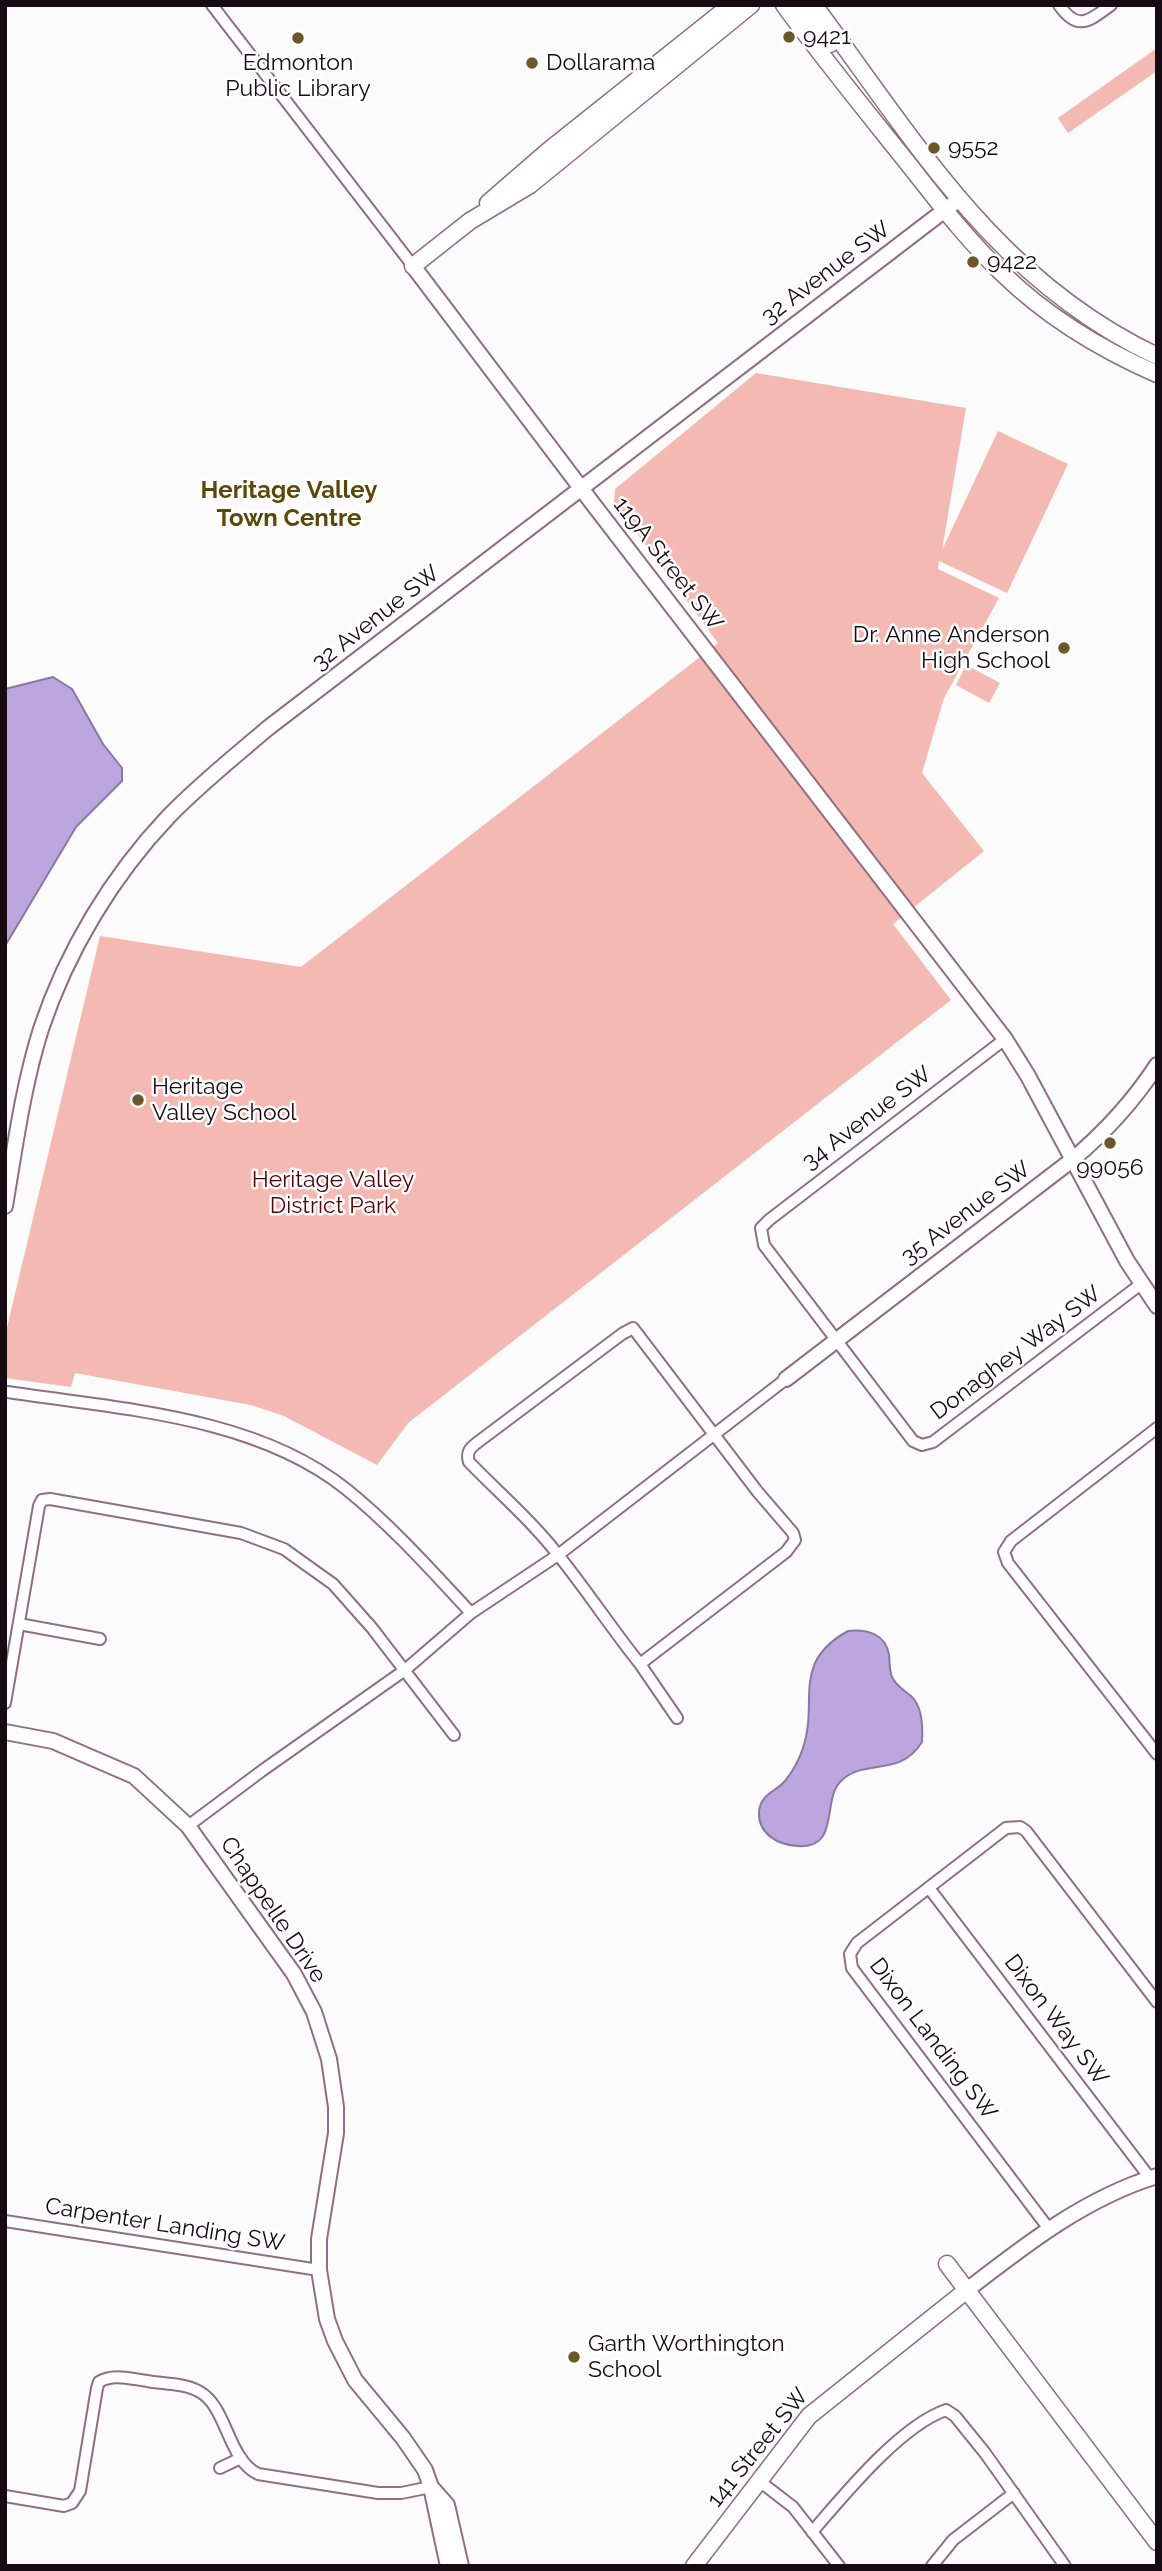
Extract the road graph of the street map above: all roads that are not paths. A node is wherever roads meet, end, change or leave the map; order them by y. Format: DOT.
graph roads {
  1 [pos="212,5"];
  2 [pos="731,5"];
  3 [pos="751,5"];
  4 [pos="784,5"];
  5 [pos="798,5"];
  6 [pos="814,5"];
  7 [pos="1059,5"];
  8 [pos="1111,5"];
  9 [pos="874,86"];
  10 [pos="958,200"];
  11 [pos="945,211"];
  12 [pos="470,221"];
  13 [pos="413,266"];
  14 [pos="1157,356"];
  15 [pos="1157,374"];
  16 [pos="581,489"];
  17 [pos="1005,1039"];
  18 [pos="1157,1065"];
  19 [pos="1072,1160"];
  20 [pos="5,1206"];
  21 [pos="760,1234"];
  22 [pos="1141,1284"];
  23 [pos="1157,1306"];
  24 [pos="836,1340"];
  25 [pos="786,1379"];
  26 [pos="8,1392"];
  27 [pos="1157,1427"];
  28 [pos="714,1433"];
  29 [pos="558,1555"];
  30 [pos="471,1613"];
  31 [pos="19,1624"];
  32 [pos="100,1639"];
  33 [pos="640,1664"];
  34 [pos="405,1670"];
  35 [pos="5,1703"];
  36 [pos="677,1718"];
  37 [pos="5,1732"];
  38 [pos="454,1735"];
  39 [pos="1157,1754"];
  40 [pos="188,1826"];
  41 [pos="929,1888"];
  42 [pos="1157,2002"];
  43 [pos="1154,2177"];
  44 [pos="5,2221"];
  45 [pos="1049,2229"];
  46 [pos="947,2264"];
  47 [pos="319,2270"];
  48 [pos="967,2290"];
  49 [pos="241,2458"];
  50 [pos="220,2469"];
  51 [pos="758,2480"];
  52 [pos="431,2487"];
  53 [pos="1014,2493"];
  54 [pos="5,2496"];
  55 [pos="812,2532"];
  56 [pos="1157,2542"];
  57 [pos="448,2566"];
  58 [pos="461,2566"];
  59 [pos="694,2566"];
  60 [pos="839,2566"];
  61 [pos="932,2566"];
  62 [pos="1065,2566"];
  1 -- 13 [label="street, 119A Street SW"];
  2 -- 12 [label="main road"];
  3 -- 12 [label="main road"];
  4 -- 11 [label="main road"];
  5 -- 9 [label="main road"];
  6 -- 9 [label="main road"];
  7 -- 8 [label="street"];
  9 -- 10 [label="main road"];
  10 -- 11 [label="street, 32 Avenue SW"];
  10 -- 14 [label="main road"];
  11 -- 15 [label="main road"];
  11 -- 16 [label="street, 32 Avenue SW"];
  12 -- 13 [label="main road"];
  13 -- 16 [label="street, 119A Street SW"];
  16 -- 17 [label="street, 119A Street SW"];
  16 -- 20 [label="street, 32 Avenue SW"];
  17 -- 19 [label="street, 119A Street SW"];
  17 -- 21 [label="street, 34 Avenue SW"];
  18 -- 19 [label="street, 35 Avenue SW"];
  19 -- 22 [label="street, 119A Street SW"];
  19 -- 24 [label="street, 35 Avenue SW"];
  21 -- 24 [label="street, Donaghey Way SW"];
  22 -- 23 [label="street, 119A Street SW"];
  22 -- 24 [label="street, Donaghey Way SW"];
  24 -- 25 [label="street, 35 Avenue SW"];
  25 -- 28 [label="street"];
  26 -- 30 [label="street"];
  27 -- 39 [label="street"];
  28 -- 29 [label="street"];
  28 -- 29 [label="street"];
  28 -- 33 [label="street"];
  29 -- 30 [label="street"];
  29 -- 33 [label="street"];
  30 -- 34 [label="street"];
  31 -- 32 [label="street"];
  31 -- 34 [label="street"];
  31 -- 35 [label="street"];
  33 -- 36 [label="street"];
  34 -- 38 [label="street"];
  34 -- 40 [label="street"];
  37 -- 40 [label="street, Chappelle Drive"];
  40 -- 47 [label="street, Chappelle Drive"];
  41 -- 42 [label="street, Dixon Landing SW"];
  41 -- 43 [label="street, Dixon Way SW"];
  41 -- 45 [label="street, Dixon Landing SW"];
  43 -- 45 [label="street"];
  44 -- 47 [label="street, Carpenter Landing SW"];
  45 -- 48 [label="street"];
  46 -- 48 [label="main road"];
  47 -- 52 [label="street, Chappelle Drive"];
  48 -- 51 [label="main road, 141 Street SW"];
  48 -- 56 [label="main road"];
  49 -- 50 [label="street"];
  49 -- 52 [label="street"];
  49 -- 54 [label="street"];
  51 -- 55 [label="street"];
  51 -- 59 [label="main road, 141 Street SW"];
  52 -- 57 [label="street"];
  52 -- 58 [label="street"];
  53 -- 55 [label="street"];
  53 -- 61 [label="street"];
  53 -- 62 [label="street"];
  55 -- 60 [label="street"];
}
